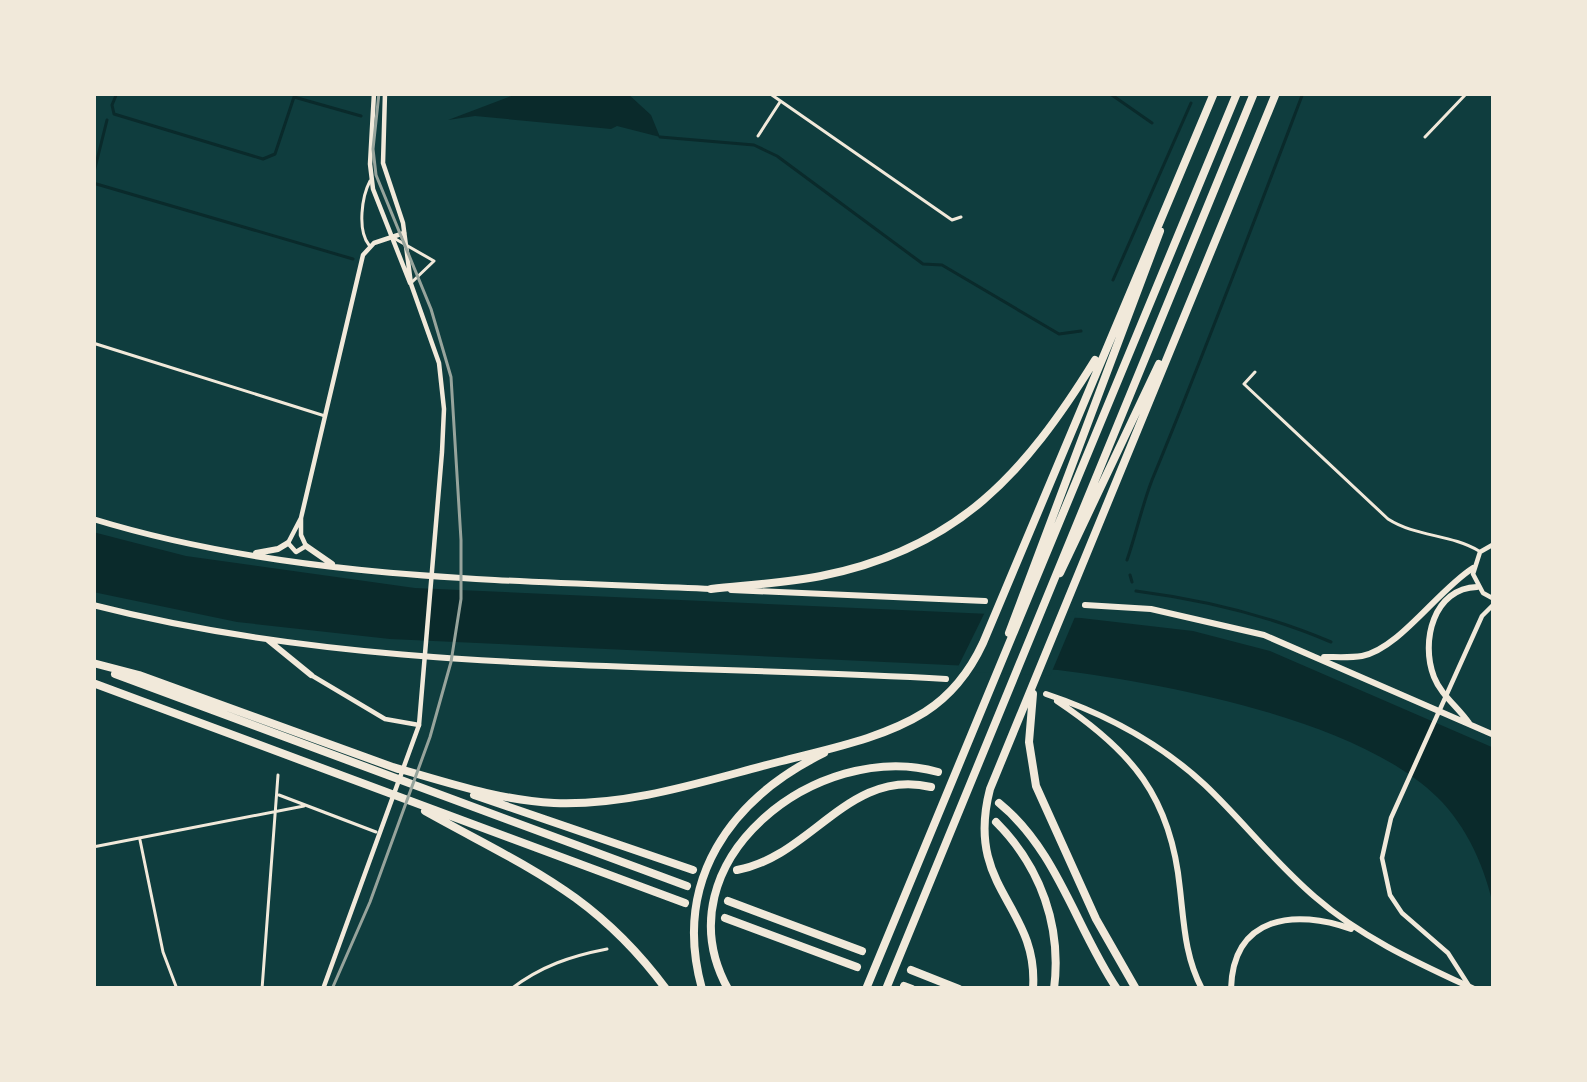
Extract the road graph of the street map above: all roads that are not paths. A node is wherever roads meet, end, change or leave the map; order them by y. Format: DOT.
graph roads {
  1 [pos="374,93"];
  2 [pos="385,93"];
  3 [pos="769,93"];
  4 [pos="1214,93"];
  5 [pos="1237,93"];
  6 [pos="1254,93"];
  7 [pos="1276,93"];
  8 [pos="1467,93"];
  9 [pos="781,101"];
  10 [pos="758,136"];
  11 [pos="1425,137"];
  12 [pos="372,179"];
  13 [pos="1167,207"];
  14 [pos="961,217"];
  15 [pos="404,233"];
  16 [pos="390,237"];
  17 [pos="405,242"];
  18 [pos="370,246"];
  19 [pos="411,284"];
  20 [pos="1181,320"];
  21 [pos="1108,339"];
  22 [pos="93,343"];
  23 [pos="1255,372"];
  24 [pos="326,416"];
  25 [pos="302,518"];
  26 [pos="93,519"];
  27 [pos="288,543"];
  28 [pos="1494,544"];
  29 [pos="306,546"];
  30 [pos="1480,552"];
  31 [pos="252,554"];
  32 [pos="1040,557"];
  33 [pos="1065,558"];
  34 [pos="333,565"];
  35 [pos="1473,568"];
  36 [pos="711,589"];
  37 [pos="1480,590"];
  38 [pos="985,601"];
  39 [pos="1494,602"];
  40 [pos="93,605"];
  41 [pos="1085,605"];
  42 [pos="1482,616"];
  43 [pos="266,638"];
  44 [pos="1320,656"];
  45 [pos="1041,663"];
  46 [pos="93,664"];
  47 [pos="311,676"];
  48 [pos="946,679"];
  49 [pos="93,683"];
  50 [pos="418,724"];
  51 [pos="1469,724"];
  52 [pos="1494,734"];
  53 [pos="839,746"];
  54 [pos="393,767"];
  55 [pos="938,772"];
  56 [pos="278,775"];
  57 [pos="931,787"];
  58 [pos="278,794"];
  59 [pos="403,798"];
  60 [pos="999,803"];
  61 [pos="304,806"];
  62 [pos="276,810"];
  63 [pos="996,823"];
  64 [pos="380,834"];
  65 [pos="139,837"];
  66 [pos="93,847"];
  67 [pos="693,870"];
  68 [pos="736,870"];
  69 [pos="687,886"];
  70 [pos="728,902"];
  71 [pos="685,903"];
  72 [pos="725,918"];
  73 [pos="1363,933"];
  74 [pos="608,949"];
  75 [pos="862,951"];
  76 [pos="857,967"];
  77 [pos="911,970"];
  78 [pos="177,989"];
  79 [pos="262,989"];
  80 [pos="323,989"];
  81 [pos="511,989"];
  82 [pos="666,989"];
  83 [pos="702,989"];
  84 [pos="728,989"];
  85 [pos="866,989"];
  86 [pos="886,989"];
  87 [pos="958,989"];
  88 [pos="1034,989"];
  89 [pos="1054,989"];
  90 [pos="1117,989"];
  91 [pos="1136,989"];
  92 [pos="1202,989"];
  93 [pos="1231,989"];
  94 [pos="1473,989"];
  1 -- 12 [label="street"];
  2 -- 15 [label="street"];
  3 -- 9 [label="street"];
  4 -- 13 [label="highway"];
  5 -- 32 [label="highway"];
  6 -- 33 [label="highway"];
  7 -- 20 [label="highway"];
  8 -- 11 [label="street"];
  9 -- 10 [label="street"];
  9 -- 14 [label="street"];
  12 -- 16 [label="street"];
  12 -- 18 [label="street"];
  13 -- 21 [label="highway"];
  13 -- 32 [label="highway"];
  15 -- 16 [label="street"];
  15 -- 17 [label="street"];
  16 -- 17 [label="street"];
  16 -- 18 [label="street"];
  16 -- 19 [label="street"];
  17 -- 19 [label="street"];
  17 -- 19 [label="street"];
  18 -- 24 [label="street"];
  19 -- 50 [label="street"];
  20 -- 33 [label="highway"];
  20 -- 45 [label="highway"];
  21 -- 36 [label="highway"];
  21 -- 53 [label="highway"];
  22 -- 24 [label="street"];
  23 -- 30 [label="street"];
  24 -- 25 [label="street"];
  25 -- 27 [label="street"];
  25 -- 29 [label="street"];
  26 -- 31 [label="highway"];
  27 -- 29 [label="street"];
  27 -- 31 [label="highway"];
  28 -- 30 [label="street"];
  29 -- 34 [label="highway"];
  30 -- 35 [label="street"];
  31 -- 34 [label="highway"];
  32 -- 85 [label="highway"];
  33 -- 86 [label="highway"];
  34 -- 36 [label="highway"];
  35 -- 37 [label="street"];
  35 -- 44 [label="highway"];
  36 -- 38 [label="highway"];
  37 -- 39 [label="street"];
  37 -- 42 [label="street"];
  37 -- 51 [label="highway"];
  39 -- 42 [label="street"];
  40 -- 43 [label="highway"];
  41 -- 44 [label="highway"];
  42 -- 94 [label="street"];
  43 -- 47 [label="highway"];
  43 -- 48 [label="highway"];
  44 -- 51 [label="highway"];
  45 -- 88 [label="highway"];
  45 -- 91 [label="highway"];
  46 -- 54 [label="highway"];
  46 -- 69 [label="highway"];
  47 -- 50 [label="street"];
  49 -- 59 [label="highway"];
  50 -- 64 [label="street"];
  51 -- 52 [label="highway"];
  53 -- 54 [label="highway"];
  53 -- 83 [label="highway"];
  54 -- 67 [label="highway"];
  55 -- 84 [label="highway"];
  56 -- 58 [label="street"];
  57 -- 68 [label="highway"];
  58 -- 61 [label="street"];
  58 -- 62 [label="street"];
  59 -- 71 [label="highway"];
  59 -- 82 [label="highway"];
  60 -- 90 [label="highway"];
  61 -- 62 [label="street"];
  61 -- 64 [label="street"];
  62 -- 65 [label="street"];
  62 -- 79 [label="street"];
  63 -- 89 [label="highway"];
  64 -- 80 [label="street"];
  65 -- 66 [label="street"];
  65 -- 78 [label="street"];
  70 -- 75 [label="highway"];
  72 -- 76 [label="highway"];
  73 -- 92 [label="highway"];
  73 -- 93 [label="highway"];
  73 -- 94 [label="highway"];
  74 -- 81 [label="street"];
  77 -- 87 [label="highway"];
}
